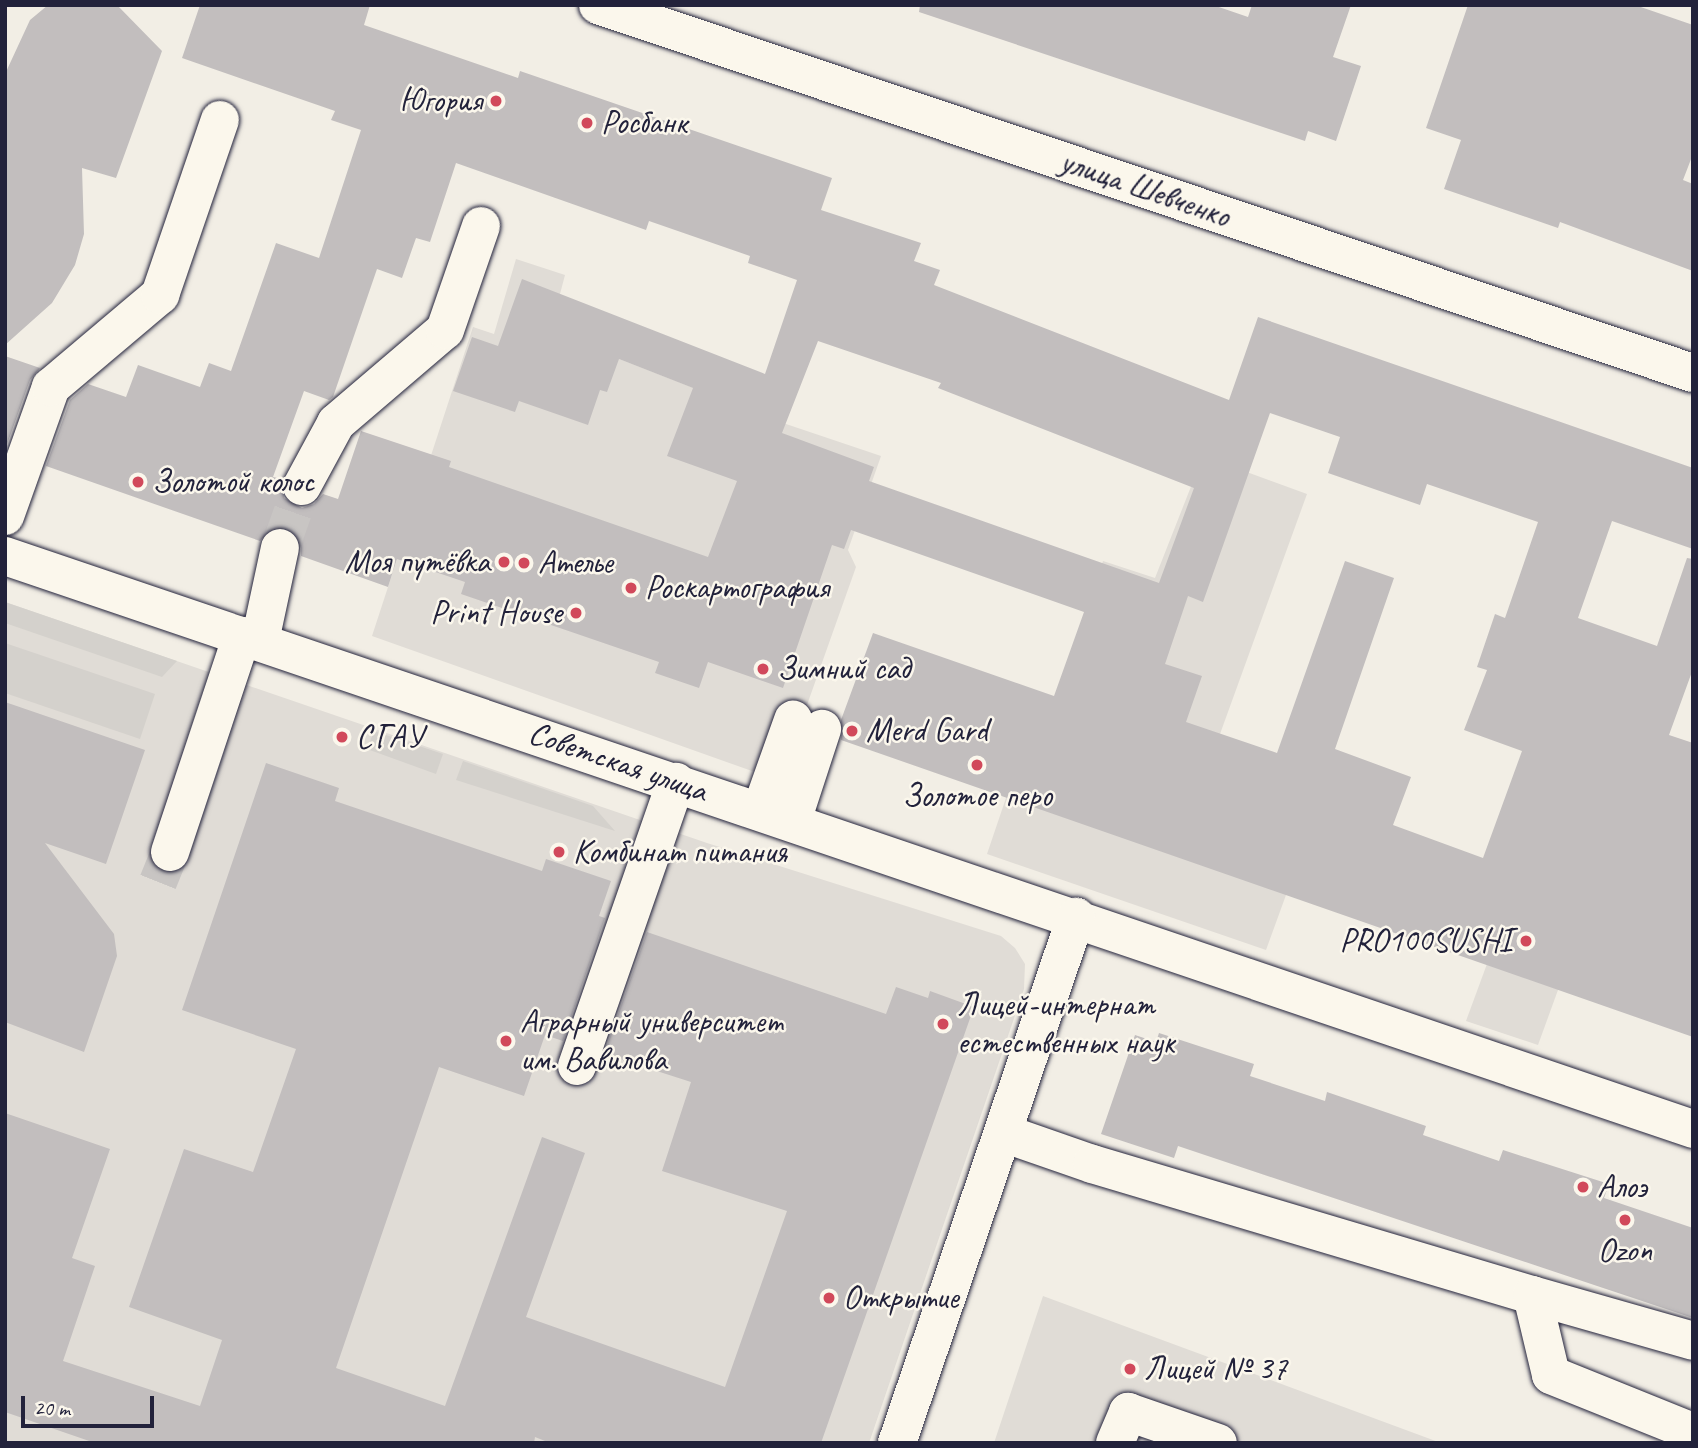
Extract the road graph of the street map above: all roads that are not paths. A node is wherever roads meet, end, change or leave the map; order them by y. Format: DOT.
graph roads {
  1 [pos="598,5"];
  2 [pos="220,120"];
  3 [pos="481,226"];
  4 [pos="1693,373"];
  5 [pos="302,486"];
  6 [pos="5,516"];
  7 [pos="280,548"];
  8 [pos="5,556"];
  9 [pos="251,638"];
  10 [pos="807,724"];
  11 [pos="676,782"];
  12 [pos="777,816"];
  13 [pos="170,852"];
  14 [pos="1076,917"];
  15 [pos="577,1066"];
  16 [pos="1693,1129"];
  17 [pos="1003,1133"];
  18 [pos="1532,1295"];
  19 [pos="1693,1341"];
  20 [pos="1693,1432"];
  21 [pos="897,1443"];
  22 [pos="1115,1443"];
  23 [pos="1218,1443"];
  1 -- 4 [label="street, улица Шевченко"];
  2 -- 6 [label="street"];
  3 -- 5 [label="street"];
  7 -- 9 [label="street"];
  8 -- 9 [label="street, Советская улица"];
  9 -- 11 [label="street, Советская улица"];
  9 -- 13 [label="street"];
  10 -- 12 [label="street"];
  11 -- 12 [label="street, Советская улица"];
  11 -- 15 [label="street"];
  12 -- 14 [label="street, Советская улица"];
  14 -- 16 [label="street, Советская улица"];
  14 -- 17 [label="street"];
  17 -- 18 [label="street"];
  17 -- 21 [label="street"];
  18 -- 19 [label="street"];
  18 -- 20 [label="street"];
  22 -- 23 [label="street"];
}
